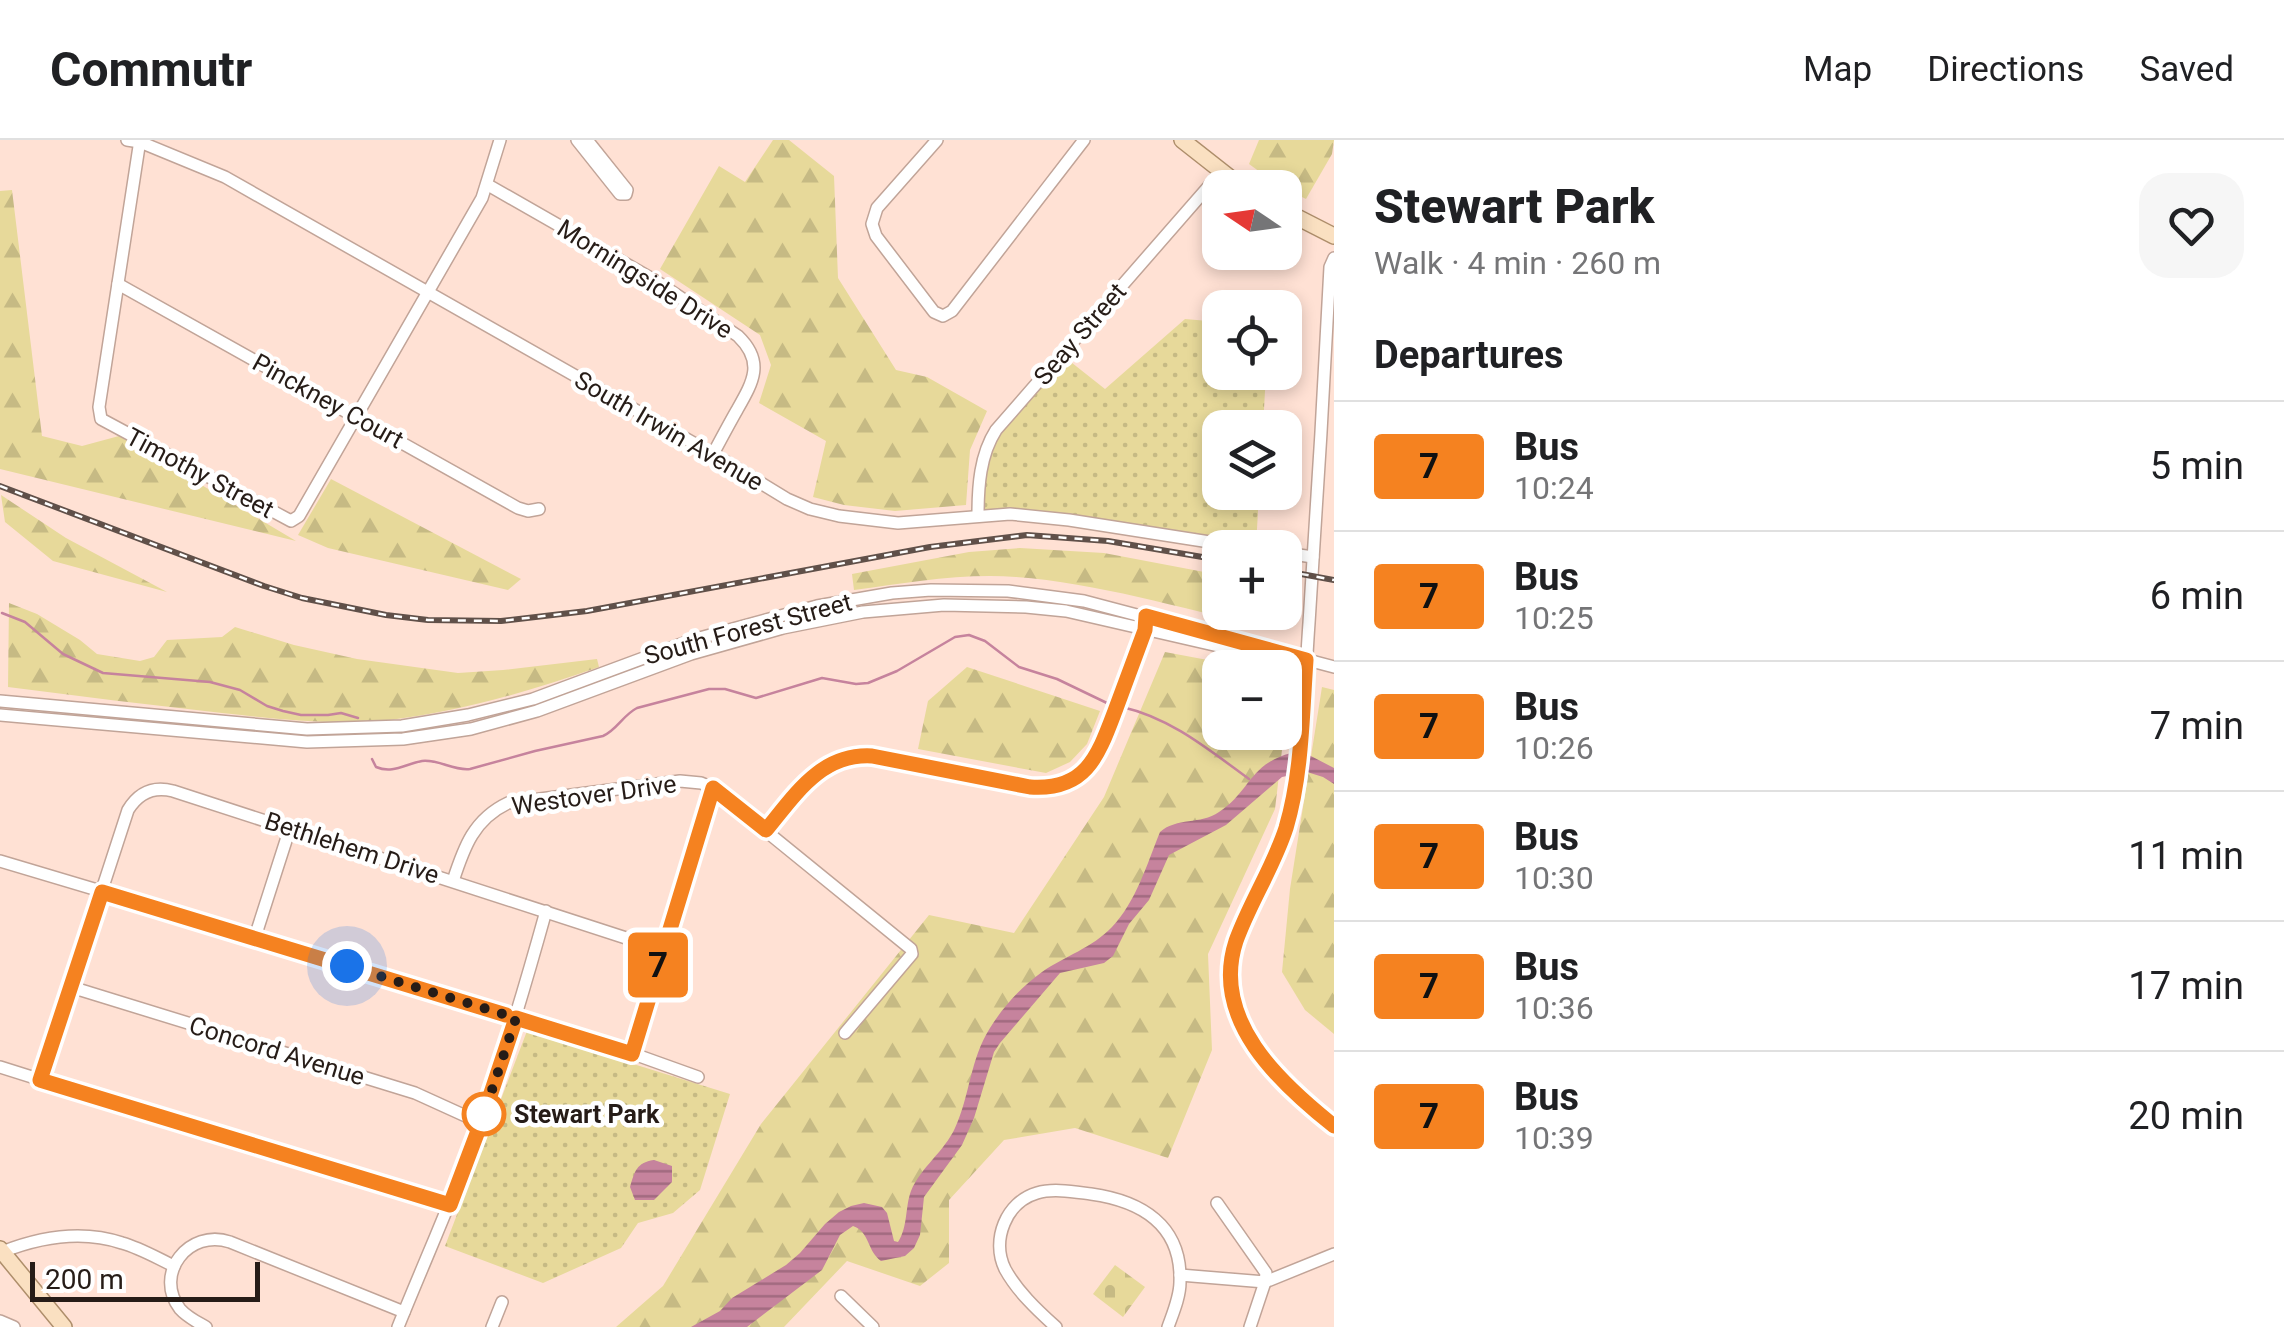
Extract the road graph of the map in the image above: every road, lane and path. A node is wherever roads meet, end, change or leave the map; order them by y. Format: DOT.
graph roads {
  1 [pos="500,140"];
  2 [pos="577,140"];
  3 [pos="587,140"];
  4 [pos="937,140"];
  5 [pos="1084,140"];
  6 [pos="1182,140"];
  7 [pos="136,141"];
  8 [pos="1221,170"];
  9 [pos="488,185"];
  10 [pos="1202,194"];
  11 [pos="1302,220"];
  12 [pos="1334,236"];
  13 [pos="1334,258"];
  14 [pos="118,284"];
  15 [pos="427,292"];
  16 [pos="1330,365"];
  17 [pos="356,417"];
  18 [pos="712,454"];
  19 [pos="538,509"];
  20 [pos="978,515"];
  21 [pos="1202,541"];
  22 [pos="1302,555"];
  23 [pos="1313,557"];
  24 [pos="1145,623"];
  25 [pos="1306,660"];
  26 [pos="1334,667"];
  27 [pos="0,701"];
  28 [pos="0,714"];
  29 [pos="713,788"];
  30 [pos="290,828"];
  31 [pos="766,830"];
  32 [pos="0,861"];
  33 [pos="452,881"];
  34 [pos="102,892"];
  35 [pos="546,911"];
  36 [pos="255,936"];
  37 [pos="663,950"];
  38 [pos="71,987"];
  39 [pos="516,1018"];
  40 [pos="845,1033"];
  41 [pos="632,1054"];
  42 [pos="0,1067"];
  43 [pos="698,1078"];
  44 [pos="40,1080"];
  45 [pos="481,1123"];
  46 [pos="1334,1126"];
  47 [pos="1217,1203"];
  48 [pos="450,1205"];
  49 [pos="1,1250"];
  50 [pos="1334,1254"];
  51 [pos="174,1266"];
  52 [pos="1180,1274"];
  53 [pos="1266,1282"];
  54 [pos="841,1296"];
  55 [pos="502,1302"];
  56 [pos="404,1312"];
  57 [pos="0,1322"];
  58 [pos="14,1327"];
  59 [pos="64,1327"];
  60 [pos="206,1327"];
  61 [pos="398,1327"];
  62 [pos="492,1327"];
  63 [pos="873,1327"];
  64 [pos="1056,1327"];
  65 [pos="1168,1327"];
  66 [pos="1250,1327"];
  1 -- 9 [label="street"];
  2 -- 3 [label="street"];
  4 -- 5 [label="street"];
  6 -- 8 [label="main road"];
  7 -- 14 [label="street"];
  7 -- 15 [label="street, South Irwin Avenue"];
  9 -- 15 [label="street"];
  9 -- 18 [label="street, Morningside Drive"];
  10 -- 20 [label="street, Seay Street"];
  11 -- 12 [label="main road"];
  13 -- 16 [label="street"];
  14 -- 17 [label="street, Pinckney Court"];
  14 -- 17 [label="street, Timothy Street"];
  15 -- 17 [label="street"];
  15 -- 18 [label="street, South Irwin Avenue"];
  16 -- 23 [label="street"];
  17 -- 19 [label="street, Pinckney Court"];
  18 -- 20 [label="street, South Irwin Avenue"];
  20 -- 21 [label="street, South Irwin Avenue"];
  22 -- 23 [label="street"];
  23 -- 25 [label="street"];
  24 -- 25 [label="street, South Forest Street"];
  24 -- 27 [label="street, South Forest Street"];
  24 -- 28 [label="street, South Forest Street"];
  24 -- 31 [label="street"];
  25 -- 26 [label="street"];
  25 -- 46 [label="street"];
  29 -- 31 [label="street, Westover Drive"];
  29 -- 33 [label="street, Westover Drive"];
  29 -- 37 [label="street"];
  30 -- 33 [label="street, Bethlehem Drive"];
  30 -- 34 [label="street, Bethlehem Drive"];
  30 -- 36 [label="street"];
  31 -- 40 [label="street, Westover Drive"];
  32 -- 34 [label="street"];
  33 -- 35 [label="street, Bethlehem Drive"];
  34 -- 36 [label="street"];
  34 -- 38 [label="street"];
  35 -- 37 [label="street, Bethlehem Drive"];
  35 -- 39 [label="street"];
  36 -- 39 [label="street"];
  37 -- 41 [label="street"];
  38 -- 44 [label="street"];
  38 -- 45 [label="street, Concord Avenue"];
  39 -- 41 [label="street"];
  39 -- 45 [label="street"];
  41 -- 43 [label="street"];
  42 -- 44 [label="street"];
  44 -- 48 [label="street"];
  45 -- 48 [label="street"];
  47 -- 53 [label="street"];
  48 -- 56 [label="street"];
  49 -- 51 [label="street"];
  49 -- 59 [label="main road"];
  50 -- 53 [label="street"];
  51 -- 56 [label="street"];
  51 -- 60 [label="street"];
  52 -- 53 [label="street"];
  52 -- 64 [label="street"];
  52 -- 65 [label="street"];
  53 -- 66 [label="street"];
  54 -- 63 [label="street"];
  55 -- 62 [label="street"];
  56 -- 61 [label="street"];
  57 -- 58 [label="street"];
}
